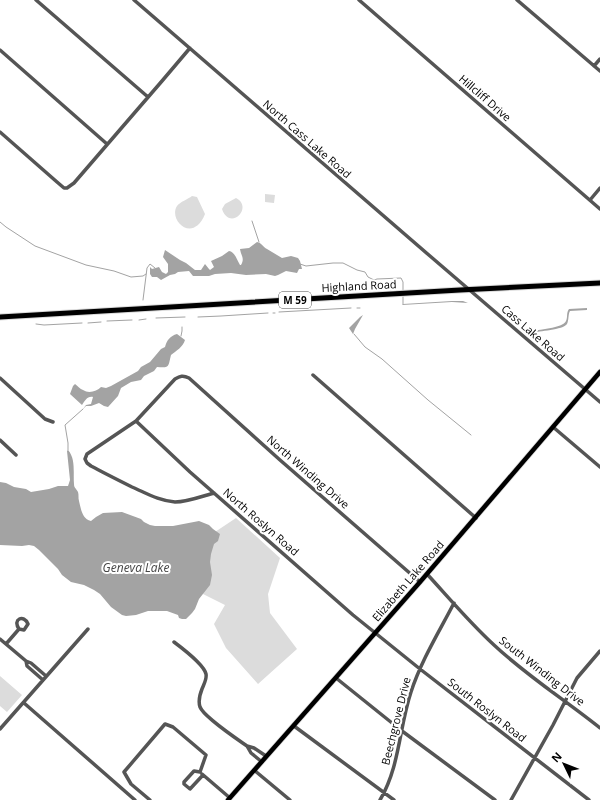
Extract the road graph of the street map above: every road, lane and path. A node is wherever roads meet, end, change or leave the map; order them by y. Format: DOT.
graph roads {
  1 [pos="36,0"];
  2 [pos="134,0"];
  3 [pos="359,0"];
  4 [pos="517,0"];
  5 [pos="190,48"];
  6 [pos="0,50"];
  7 [pos="600,59"];
  8 [pos="594,66"];
  9 [pos="600,71"];
  10 [pos="148,97"];
  11 [pos="0,132"];
  12 [pos="107,144"];
  13 [pos="600,188"];
  14 [pos="590,200"];
  15 [pos="600,209"];
  16 [pos="600,283"];
  17 [pos="469,290"];
  18 [pos="0,317"];
  19 [pos="600,372"];
  20 [pos="313,375"];
  21 [pos="0,378"];
  22 [pos="585,389"];
  23 [pos="600,402"];
  24 [pos="52,422"];
  25 [pos="136,422"];
  26 [pos="553,427"];
  27 [pos="0,440"];
  28 [pos="16,455"];
  29 [pos="600,467"];
  30 [pos="214,493"];
  31 [pos="476,518"];
  32 [pos="427,574"];
  33 [pos="420,582"];
  34 [pos="454,603"];
  35 [pos="19,629"];
  36 [pos="88,629"];
  37 [pos="375,633"];
  38 [pos="0,639"];
  39 [pos="174,642"];
  40 [pos="6,644"];
  41 [pos="600,651"];
  42 [pos="26,661"];
  43 [pos="36,667"];
  44 [pos="420,669"];
  45 [pos="32,670"];
  46 [pos="46,676"];
  47 [pos="336,678"];
  48 [pos="43,680"];
  49 [pos="565,701"];
  50 [pos="24,703"];
  51 [pos="294,726"];
  52 [pos="600,728"];
  53 [pos="0,729"];
  54 [pos="402,731"];
  55 [pos="247,746"];
  56 [pos="266,756"];
  57 [pos="535,758"];
  58 [pos="262,762"];
  59 [pos="254,770"];
  60 [pos="200,772"];
  61 [pos="203,775"];
  62 [pos="384,793"];
  63 [pos="229,799"];
  64 [pos="135,800"];
  65 [pos="150,800"];
  66 [pos="290,800"];
  67 [pos="380,800"];
  68 [pos="394,800"];
  69 [pos="495,800"];
  70 [pos="511,800"];
  71 [pos="589,800"];
  1 -- 10 [label="street"];
  2 -- 5 [label="street, North Cass Lake Road"];
  3 -- 14 [label="street, Hillcliff Drive"];
  4 -- 8 [label="street"];
  5 -- 10 [label="street"];
  5 -- 17 [label="street, North Cass Lake Road"];
  6 -- 12 [label="street"];
  7 -- 8 [label="street"];
  8 -- 9 [label="street"];
  10 -- 12 [label="street"];
  11 -- 12 [label="street"];
  13 -- 14 [label="street"];
  14 -- 15 [label="street, Hillcliff Drive"];
  16 -- 17 [label="highway, Highland Road / M 59"];
  17 -- 18 [label="highway, Highland Road / M 59"];
  17 -- 22 [label="street, Cass Lake Road"];
  19 -- 22 [label="main road, Elizabeth Lake Road"];
  20 -- 31 [label="street"];
  21 -- 24 [label="street"];
  22 -- 23 [label="street, Cass Lake Road"];
  22 -- 26 [label="main road, Elizabeth Lake Road"];
  25 -- 30 [label="street, North Roslyn Road"];
  25 -- 30 [label="street"];
  25 -- 33 [label="street, North Winding Drive"];
  26 -- 29 [label="street"];
  26 -- 31 [label="main road, Elizabeth Lake Road"];
  27 -- 28 [label="street"];
  30 -- 37 [label="street, North Roslyn Road"];
  31 -- 32 [label="main road, Elizabeth Lake Road"];
  32 -- 33 [label="main road, Elizabeth Lake Road"];
  32 -- 34 [label="street, South Winding Drive"];
  33 -- 37 [label="main road, Elizabeth Lake Road"];
  34 -- 44 [label="street, Beechgrove Drive"];
  34 -- 49 [label="street, South Winding Drive"];
  35 -- 40 [label="street"];
  36 -- 46 [label="street"];
  37 -- 44 [label="street, South Roslyn Road"];
  37 -- 47 [label="main road, Elizabeth Lake Road"];
  38 -- 40 [label="street"];
  39 -- 55 [label="street"];
  40 -- 42 [label="street"];
  41 -- 49 [label="street"];
  42 -- 43 [label="street"];
  42 -- 45 [label="street"];
  43 -- 45 [label="street"];
  43 -- 46 [label="street"];
  44 -- 54 [label="street, Beechgrove Drive"];
  44 -- 57 [label="street, South Roslyn Road"];
  45 -- 48 [label="street"];
  46 -- 48 [label="street"];
  47 -- 51 [label="main road, Elizabeth Lake Road"];
  47 -- 54 [label="street"];
  48 -- 50 [label="street"];
  49 -- 52 [label="street, South Winding Drive"];
  49 -- 57 [label="street"];
  50 -- 53 [label="street"];
  50 -- 64 [label="street"];
  51 -- 56 [label="main road, Elizabeth Lake Road"];
  51 -- 62 [label="street"];
  54 -- 62 [label="street, Beechgrove Drive"];
  54 -- 69 [label="street"];
  55 -- 56 [label="street"];
  55 -- 58 [label="street"];
  56 -- 58 [label="main road, Elizabeth Lake Road"];
  57 -- 70 [label="street"];
  57 -- 71 [label="street, South Roslyn Road"];
  58 -- 59 [label="main road, Elizabeth Lake Road"];
  59 -- 63 [label="main road, Elizabeth Lake Road"];
  59 -- 66 [label="street"];
  60 -- 61 [label="street"];
  60 -- 61 [label="street"];
  60 -- 65 [label="street"];
  61 -- 63 [label="street"];
  62 -- 67 [label="street, Beechgrove Drive"];
  62 -- 68 [label="street"];
}
